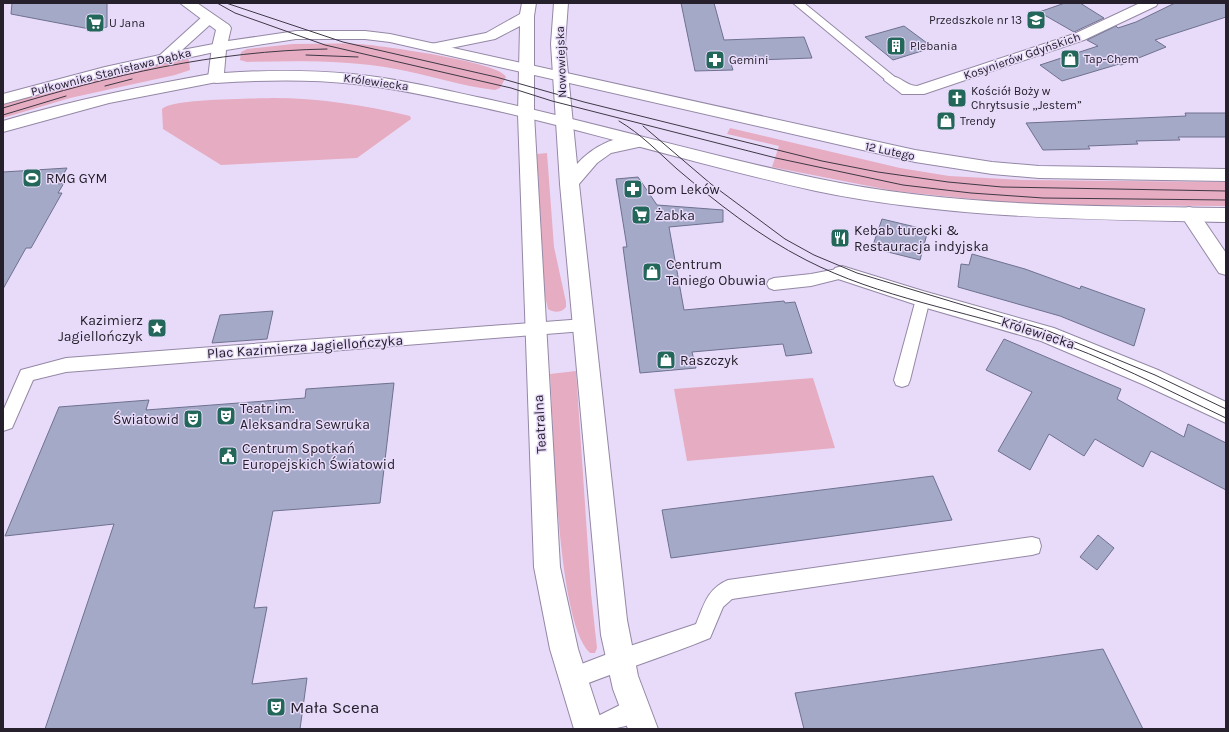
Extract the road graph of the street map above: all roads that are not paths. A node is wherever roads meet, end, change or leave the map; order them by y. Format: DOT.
graph roads {
  1 [pos="187,3"];
  2 [pos="561,3"];
  3 [pos="798,3"];
  4 [pos="1150,3"];
  5 [pos="528,9"];
  6 [pos="208,19"];
  7 [pos="219,47"];
  8 [pos="436,47"];
  9 [pos="166,57"];
  10 [pos="527,68"];
  11 [pos="560,75"];
  12 [pos="216,78"];
  13 [pos="892,80"];
  14 [pos="3,99"];
  15 [pos="526,114"];
  16 [pos="564,122"];
  17 [pos="3,127"];
  18 [pos="637,142"];
  19 [pos="1226,175"];
  20 [pos="569,184"];
  21 [pos="1189,214"];
  22 [pos="1226,215"];
  23 [pos="1226,268"];
  24 [pos="842,273"];
  25 [pos="774,284"];
  26 [pos="924,299"];
  27 [pos="584,325"];
  28 [pos="534,329"];
  29 [pos="902,380"];
  30 [pos="1226,413"];
  31 [pos="3,424"];
  32 [pos="1032,546"];
  33 [pos="618,660"];
  34 [pos="571,679"];
  35 [pos="639,719"];
  36 [pos="589,729"];
  37 [pos="596,729"];
  1 -- 6 [label="street"];
  2 -- 11 [label="street, Nowowiejska"];
  3 -- 13 [label="lane"];
  4 -- 13 [label="street, Kosynierów Gdyńskich"];
  5 -- 8 [label="street"];
  5 -- 10 [label="street"];
  6 -- 7 [label="street"];
  6 -- 9 [label="street"];
  7 -- 8 [label="street"];
  7 -- 9 [label="street, Pułkownika Stanisława Dąbka"];
  7 -- 12 [label="street"];
  8 -- 10 [label="street"];
  9 -- 14 [label="street, Pułkownika Stanisława Dąbka"];
  10 -- 11 [label="street"];
  10 -- 15 [label="street"];
  11 -- 16 [label="street, Nowowiejska"];
  11 -- 19 [label="street, 12 Lutego"];
  12 -- 15 [label="street, Królewiecka"];
  12 -- 17 [label="street, Pułkownika Stanisława Dąbka"];
  15 -- 16 [label="street, Królewiecka"];
  15 -- 28 [label="street, Teatralna"];
  16 -- 18 [label="street"];
  16 -- 20 [label="street"];
  18 -- 20 [label="street"];
  18 -- 21 [label="street"];
  20 -- 27 [label="street"];
  21 -- 22 [label="street"];
  21 -- 23 [label="street"];
  24 -- 25 [label="lane"];
  24 -- 26 [label="street, Królewiecka"];
  26 -- 29 [label="lane"];
  26 -- 30 [label="street, Królewiecka"];
  27 -- 28 [label="lane, Plac Kazimierza Jagiellończyka"];
  27 -- 33 [label="street"];
  28 -- 31 [label="lane, Plac Kazimierza Jagiellończyka"];
  28 -- 34 [label="street, Teatralna"];
  32 -- 33 [label="lane"];
  33 -- 34 [label="lane"];
  33 -- 35 [label="street"];
  34 -- 36 [label="street, Teatralna"];
  35 -- 37 [label="lane"];
}
